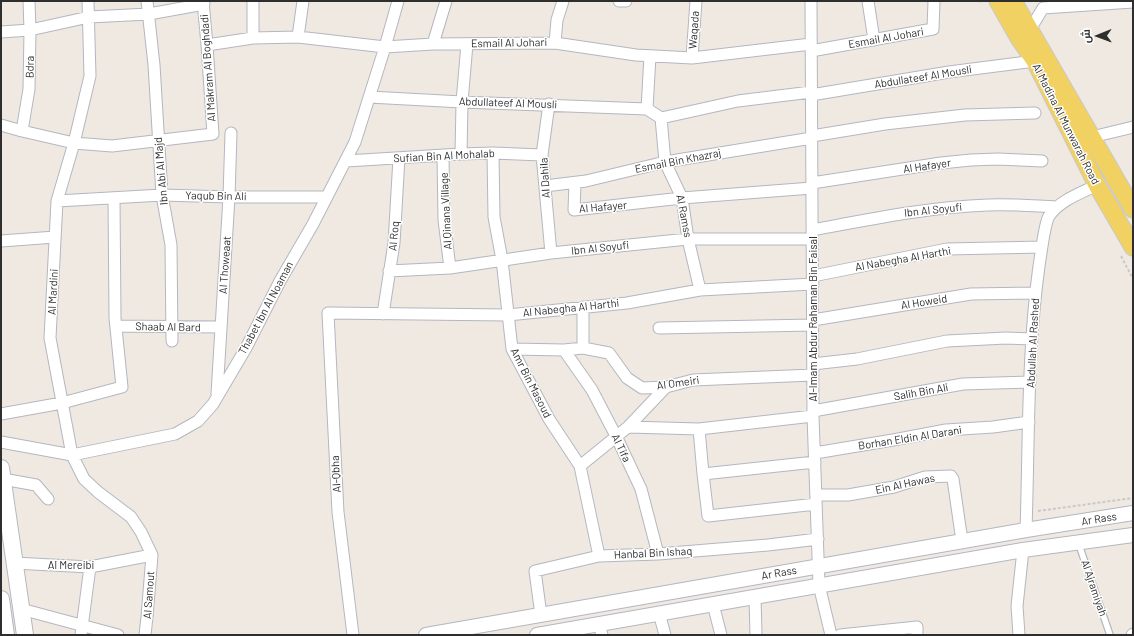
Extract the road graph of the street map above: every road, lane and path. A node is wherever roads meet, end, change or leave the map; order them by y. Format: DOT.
graph roads {
  1 [pos="29,1"];
  2 [pos="88,1"];
  3 [pos="147,1"];
  4 [pos="253,1"];
  5 [pos="303,1"];
  6 [pos="398,1"];
  7 [pos="446,1"];
  8 [pos="563,1"];
  9 [pos="620,1"];
  10 [pos="626,1"];
  11 [pos="696,1"];
  12 [pos="811,1"];
  13 [pos="868,1"];
  14 [pos="934,1"];
  15 [pos="998,1"];
  16 [pos="1013,1"];
  17 [pos="1133,2"];
  18 [pos="203,3"];
  19 [pos="1043,4"];
  20 [pos="149,14"];
  21 [pos="89,17"];
  22 [pos="30,30"];
  23 [pos="1,32"];
  24 [pos="1024,32"];
  25 [pos="298,37"];
  26 [pos="253,38"];
  27 [pos="874,40"];
  28 [pos="555,43"];
  29 [pos="207,44"];
  30 [pos="433,44"];
  31 [pos="467,44"];
  32 [pos="385,47"];
  33 [pos="811,47"];
  34 [pos="650,56"];
  35 [pos="692,58"];
  36 [pos="1035,61"];
  37 [pos="811,94"];
  38 [pos="369,97"];
  39 [pos="462,102"];
  40 [pos="550,104"];
  41 [pos="647,109"];
  42 [pos="1035,113"];
  43 [pos="661,118"];
  44 [pos="1,125"];
  45 [pos="1133,127"];
  46 [pos="22,131"];
  47 [pos="232,133"];
  48 [pos="812,137"];
  49 [pos="1092,137"];
  50 [pos="159,141"];
  51 [pos="74,143"];
  52 [pos="493,153"];
  53 [pos="461,154"];
  54 [pos="443,155"];
  55 [pos="542,155"];
  56 [pos="399,158"];
  57 [pos="346,161"];
  58 [pos="665,162"];
  59 [pos="1042,162"];
  60 [pos="575,183"];
  61 [pos="1097,185"];
  62 [pos="545,186"];
  63 [pos="812,186"];
  64 [pos="162,195"];
  65 [pos="229,197"];
  66 [pos="327,197"];
  67 [pos="114,198"];
  68 [pos="682,198"];
  69 [pos="57,201"];
  70 [pos="1056,207"];
  71 [pos="1133,209"];
  72 [pos="812,234"];
  73 [pos="55,238"];
  74 [pos="688,239"];
  75 [pos="1,241"];
  76 [pos="1042,247"];
  77 [pos="1133,247"];
  78 [pos="551,253"];
  79 [pos="502,260"];
  80 [pos="450,268"];
  81 [pos="389,271"];
  82 [pos="813,280"];
  83 [pos="700,290"];
  84 [pos="1036,293"];
  85 [pos="582,308"];
  86 [pos="328,313"];
  87 [pos="383,314"];
  88 [pos="508,315"];
  89 [pos="813,323"];
  90 [pos="116,326"];
  91 [pos="172,327"];
  92 [pos="221,327"];
  93 [pos="659,328"];
  94 [pos="1032,339"];
  95 [pos="172,340"];
  96 [pos="583,348"];
  97 [pos="512,349"];
  98 [pos="564,350"];
  99 [pos="813,370"];
  100 [pos="1030,382"];
  101 [pos="666,387"];
  102 [pos="217,396"];
  103 [pos="62,402"];
  104 [pos="813,413"];
  105 [pos="1,414"];
  106 [pos="1029,422"];
  107 [pos="628,427"];
  108 [pos="699,429"];
  109 [pos="616,436"];
  110 [pos="1,442"];
  111 [pos="72,455"];
  112 [pos="815,458"];
  113 [pos="580,466"];
  114 [pos="2,473"];
  115 [pos="703,474"];
  116 [pos="1133,498"];
  117 [pos="48,499"];
  118 [pos="816,500"];
  119 [pos="1026,513"];
  120 [pos="1133,514"];
  121 [pos="1026,530"];
  122 [pos="1133,534"];
  123 [pos="818,539"];
  124 [pos="962,541"];
  125 [pos="1078,542"];
  126 [pos="1024,550"];
  127 [pos="658,554"];
  128 [pos="152,555"];
  129 [pos="600,556"];
  130 [pos="14,563"];
  131 [pos="819,566"];
  132 [pos="90,567"];
  133 [pos="819,585"];
  134 [pos="755,596"];
  135 [pos="1,599"];
  136 [pos="714,604"];
  137 [pos="21,609"];
  138 [pos="659,614"];
  139 [pos="541,615"];
  140 [pos="82,630"];
  141 [pos="600,630"];
  142 [pos="6,635"];
  143 [pos="25,635"];
  144 [pos="118,635"];
  145 [pos="145,635"];
  146 [pos="354,635"];
  147 [pos="426,635"];
  148 [pos="539,635"];
  149 [pos="665,635"];
  150 [pos="721,635"];
  151 [pos="756,635"];
  152 [pos="831,635"];
  153 [pos="840,635"];
  154 [pos="917,635"];
  155 [pos="1019,635"];
  156 [pos="1110,635"];
  1 -- 22 [label="street, Bdra"];
  2 -- 21 [label="street, Al Mardini"];
  3 -- 20 [label="street, Ibn Abi Al Majd"];
  4 -- 26 [label="street"];
  5 -- 25 [label="street"];
  6 -- 32 [label="street, Thabet Ibn Al Noaman"];
  7 -- 30 [label="street"];
  8 -- 28 [label="street"];
  9 -- 10 [label="street"];
  11 -- 35 [label="street, Waqada"];
  12 -- 33 [label="street, Al-Imam Abdur Rahaman Bin Faisal"];
  13 -- 27 [label="street"];
  14 -- 27 [label="street, Esmail Al Johari"];
  15 -- 24 [label="main road, Al Madina Al Munwarah Road"];
  16 -- 24 [label="main road, Al Madina Al Munwarah Road"];
  17 -- 19 [label="street"];
  18 -- 20 [label="street"];
  18 -- 29 [label="street, Al Makram Al Boghdadi"];
  19 -- 24 [label="street"];
  20 -- 21 [label="street"];
  20 -- 50 [label="street, Ibn Abi Al Majd"];
  21 -- 22 [label="street"];
  21 -- 51 [label="street, Al Mardini"];
  22 -- 23 [label="street"];
  22 -- 46 [label="street, Bdra"];
  24 -- 36 [label="main road, Al Madina Al Munwarah Road"];
  24 -- 49 [label="main road, Al Madina Al Munwarah Road"];
  25 -- 26 [label="street, Esmail Al Johari"];
  25 -- 32 [label="street, Esmail Al Johari"];
  26 -- 29 [label="street, Esmail Al Johari"];
  27 -- 33 [label="street, Esmail Al Johari"];
  28 -- 31 [label="street, Esmail Al Johari"];
  28 -- 34 [label="street, Esmail Al Johari"];
  29 -- 50 [label="street, Al Makram Al Boghdadi"];
  30 -- 31 [label="street, Esmail Al Johari"];
  30 -- 32 [label="street, Esmail Al Johari"];
  31 -- 39 [label="street"];
  32 -- 38 [label="street, Thabet Ibn Al Noaman"];
  33 -- 35 [label="street, Esmail Al Johari"];
  33 -- 37 [label="street, Al-Imam Abdur Rahaman Bin Faisal"];
  34 -- 35 [label="street, Esmail Al Johari"];
  34 -- 41 [label="street"];
  36 -- 37 [label="street, Abdullateef Al Mousli"];
  36 -- 61 [label="main road, Al Madina Al Munwarah Road"];
  37 -- 43 [label="street, Abdullateef Al Mousli"];
  37 -- 48 [label="street, Al-Imam Abdur Rahaman Bin Faisal"];
  38 -- 39 [label="street, Abdullateef Al Mousli"];
  38 -- 57 [label="street, Thabet Ibn Al Noaman"];
  39 -- 40 [label="street, Abdullateef Al Mousli"];
  39 -- 53 [label="street"];
  40 -- 41 [label="street, Abdullateef Al Mousli"];
  40 -- 55 [label="street, Al Dahila"];
  41 -- 43 [label="street"];
  42 -- 48 [label="street, Esmail Bin Khazraj"];
  43 -- 58 [label="street, Al Ramss"];
  44 -- 46 [label="street"];
  45 -- 49 [label="street"];
  46 -- 51 [label="street"];
  47 -- 65 [label="street, Al Thoweaat"];
  48 -- 58 [label="street, Esmail Bin Khazraj"];
  48 -- 63 [label="street, Al-Imam Abdur Rahaman Bin Faisal"];
  49 -- 71 [label="main road, Al Madina Al Munwarah Road"];
  50 -- 51 [label="street"];
  50 -- 64 [label="street, Ibn Abi Al Majd"];
  51 -- 69 [label="street, Al Mardini"];
  52 -- 53 [label="street, Sufian Bin Al Mohalab"];
  52 -- 55 [label="street, Sufian Bin Al Mohalab"];
  52 -- 79 [label="street, Amr Bin Masoud"];
  53 -- 54 [label="street, Sufian Bin Al Mohalab"];
  54 -- 56 [label="street, Sufian Bin Al Mohalab"];
  54 -- 80 [label="street, Al Qinana Village"];
  55 -- 62 [label="street, Al Dahila"];
  56 -- 57 [label="street, Sufian Bin Al Mohalab"];
  56 -- 81 [label="street, Al Roq"];
  57 -- 66 [label="street, Thabet Ibn Al Noaman"];
  58 -- 60 [label="street, Esmail Bin Khazraj"];
  58 -- 68 [label="street, Al Ramss"];
  59 -- 63 [label="street, Al Hafayer"];
  60 -- 62 [label="street, Esmail Bin Khazraj"];
  60 -- 68 [label="street, Al Hafayer"];
  61 -- 70 [label="street"];
  61 -- 77 [label="main road, Al Madina Al Munwarah Road"];
  62 -- 78 [label="street, Al Dahila"];
  63 -- 68 [label="street, Al Hafayer"];
  63 -- 72 [label="street, Al-Imam Abdur Rahaman Bin Faisal"];
  64 -- 65 [label="street, Yaqub Bin Ali"];
  64 -- 67 [label="street, Yaqub Bin Ali"];
  64 -- 91 [label="street, Ibn Abi Al Majd"];
  65 -- 66 [label="street, Yaqub Bin Ali"];
  65 -- 92 [label="street, Al Thoweaat"];
  66 -- 102 [label="street, Thabet Ibn Al Noaman"];
  67 -- 69 [label="street, Yaqub Bin Ali"];
  67 -- 90 [label="street"];
  68 -- 74 [label="street, Al Ramss"];
  69 -- 73 [label="street, Al Mardini"];
  70 -- 72 [label="street, Ibn Al Soyufi"];
  70 -- 76 [label="street, Abdullah Al Rashed"];
  72 -- 74 [label="street, Ibn Al Soyufi"];
  72 -- 82 [label="street, Al-Imam Abdur Rahaman Bin Faisal"];
  73 -- 75 [label="street"];
  73 -- 103 [label="street, Al Mardini"];
  74 -- 78 [label="street, Ibn Al Soyufi"];
  74 -- 83 [label="street, Al Ramss"];
  76 -- 82 [label="street, Al Nabegha Al Harthi"];
  76 -- 84 [label="street, Abdullah Al Rashed"];
  78 -- 79 [label="street, Ibn Al Soyufi"];
  79 -- 80 [label="street, Ibn Al Soyufi"];
  79 -- 88 [label="street, Amr Bin Masoud"];
  80 -- 81 [label="street, Ibn Al Soyufi"];
  81 -- 87 [label="street, Al Roq"];
  82 -- 83 [label="street, Al Nabegha Al Harthi"];
  82 -- 89 [label="street, Al-Imam Abdur Rahaman Bin Faisal"];
  83 -- 85 [label="street, Al Nabegha Al Harthi"];
  84 -- 89 [label="street, Al Howeid"];
  84 -- 94 [label="street, Abdullah Al Rashed"];
  85 -- 88 [label="street, Al Nabegha Al Harthi"];
  85 -- 96 [label="street"];
  86 -- 87 [label="street, Al Nabegha Al Harthi"];
  86 -- 146 [label="street, Al-Qbha"];
  87 -- 88 [label="street, Al Nabegha Al Harthi"];
  88 -- 97 [label="street, Amr Bin Masoud"];
  89 -- 93 [label="street, Al Howeid"];
  89 -- 99 [label="street, Al-Imam Abdur Rahaman Bin Faisal"];
  90 -- 91 [label="street, Shaab Al Bard"];
  90 -- 103 [label="street"];
  91 -- 92 [label="street, Shaab Al Bard"];
  91 -- 95 [label="street, Ibn Abi Al Majd"];
  92 -- 102 [label="street, Al Thoweaat"];
  94 -- 99 [label="street, Al Omeiri"];
  94 -- 100 [label="street, Abdullah Al Rashed"];
  96 -- 98 [label="street, Al Omeiri"];
  96 -- 101 [label="street, Al Omeiri"];
  97 -- 98 [label="street, Al Omeiri"];
  97 -- 113 [label="street, Amr Bin Masoud"];
  98 -- 109 [label="street, Al Tifa"];
  99 -- 101 [label="street, Al Omeiri"];
  99 -- 104 [label="street, Al-Imam Abdur Rahaman Bin Faisal"];
  100 -- 104 [label="street, Salih Bin Ali"];
  100 -- 106 [label="street, Abdullah Al Rashed"];
  101 -- 107 [label="street"];
  102 -- 111 [label="street, Thabet Ibn Al Noaman"];
  103 -- 105 [label="street"];
  103 -- 111 [label="street, Al Mardini"];
  104 -- 108 [label="street, Salih Bin Ali"];
  104 -- 112 [label="street, Al-Imam Abdur Rahaman Bin Faisal"];
  106 -- 112 [label="street, Borhan Eldin Al Darani"];
  106 -- 119 [label="street, Abdullah Al Rashed"];
  107 -- 108 [label="street, Salih Bin Ali"];
  107 -- 109 [label="street"];
  108 -- 115 [label="street, Ein Al Hawas"];
  109 -- 113 [label="street"];
  109 -- 127 [label="street, Al Tifa"];
  110 -- 111 [label="street, Thabet Ibn Al Noaman"];
  111 -- 128 [label="street, Al Mardini"];
  112 -- 115 [label="street, Borhan Eldin Al Darani"];
  112 -- 118 [label="street, Al-Imam Abdur Rahaman Bin Faisal"];
  113 -- 129 [label="street, Amr Bin Masoud"];
  114 -- 117 [label="street"];
  114 -- 130 [label="main road"];
  115 -- 118 [label="street, Ein Al Hawas"];
  116 -- 119 [label="path"];
  118 -- 123 [label="street, Al-Imam Abdur Rahaman Bin Faisal"];
  118 -- 124 [label="street, Ein Al Hawas"];
  119 -- 121 [label="street, Abdullah Al Rashed"];
  120 -- 121 [label="street, Ar Rass"];
  121 -- 124 [label="street, Ar Rass"];
  122 -- 125 [label="street, Ar Rass"];
  123 -- 127 [label="street, Hanbal Bin Ishaq"];
  123 -- 131 [label="street, Al-Imam Abdur Rahaman Bin Faisal"];
  124 -- 131 [label="street, Ar Rass"];
  125 -- 126 [label="street, Ar Rass"];
  125 -- 156 [label="lane, Al Ajramiyah"];
  126 -- 133 [label="street, Ar Rass"];
  126 -- 155 [label="street"];
  127 -- 129 [label="street, Hanbal Bin Ishaq"];
  128 -- 132 [label="street, Al Mereibi"];
  128 -- 145 [label="street, Al Samout"];
  129 -- 139 [label="street, Hanbal Bin Ishaq"];
  130 -- 132 [label="street, Al Mereibi"];
  130 -- 137 [label="main road"];
  131 -- 133 [label="street, Al-Imam Abdur Rahaman Bin Faisal"];
  131 -- 139 [label="street, Ar Rass"];
  132 -- 140 [label="street"];
  133 -- 134 [label="street, Ar Rass"];
  133 -- 152 [label="street, Al-Imam Abdur Rahaman Bin Faisal"];
  134 -- 136 [label="street, Ar Rass"];
  134 -- 151 [label="street"];
  135 -- 142 [label="main road"];
  136 -- 138 [label="street, Ar Rass"];
  136 -- 150 [label="street"];
  137 -- 140 [label="street"];
  137 -- 143 [label="main road"];
  138 -- 141 [label="street, Ar Rass"];
  138 -- 149 [label="street"];
  139 -- 147 [label="street, Ar Rass"];
  140 -- 144 [label="street"];
  141 -- 148 [label="street, Ar Rass"];
  153 -- 154 [label="street"];
}
